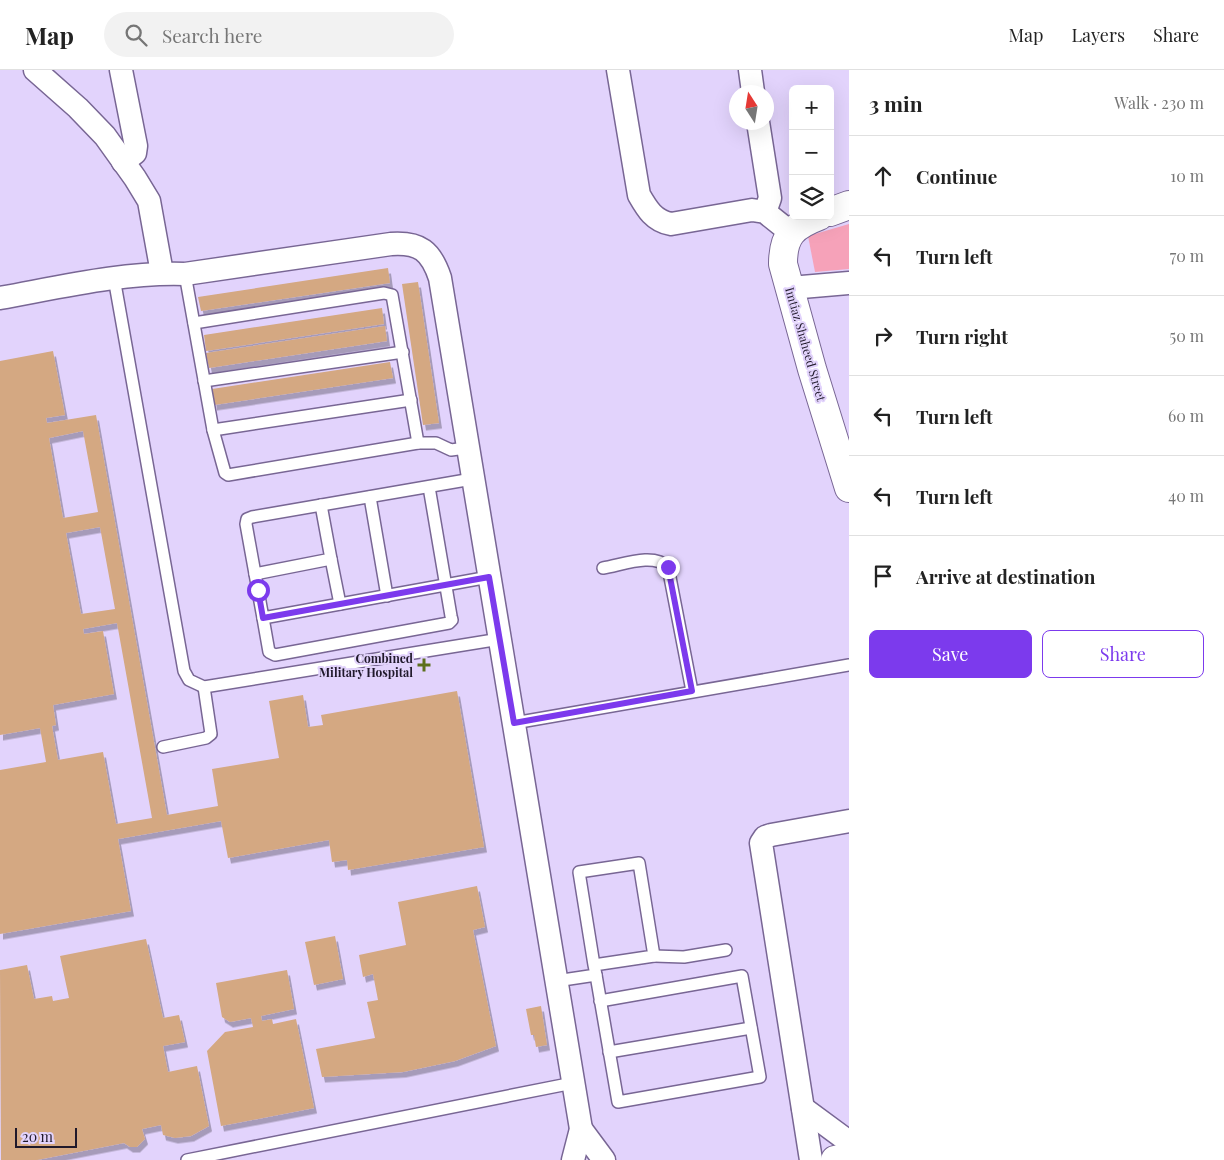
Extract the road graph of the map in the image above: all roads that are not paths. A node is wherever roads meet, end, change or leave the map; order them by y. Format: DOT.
graph roads {
  1 [pos="34,70"];
  2 [pos="121,70"];
  3 [pos="618,70"];
  4 [pos="750,70"];
  5 [pos="752,85"];
  6 [pos="759,130"];
  7 [pos="123,162"];
  8 [pos="849,205"];
  9 [pos="834,211"];
  10 [pos="765,212"];
  11 [pos="809,220"];
  12 [pos="790,232"];
  13 [pos="162,273"];
  14 [pos="185,274"];
  15 [pos="114,278"];
  16 [pos="849,283"];
  17 [pos="790,288"];
  18 [pos="0,298"];
  19 [pos="194,323"];
  20 [pos="403,352"];
  21 [pos="204,381"];
  22 [pos="411,400"];
  23 [pos="213,430"];
  24 [pos="418,443"];
  25 [pos="466,448"];
  26 [pos="472,479"];
  27 [pos="429,487"];
  28 [pos="849,488"];
  29 [pos="370,497"];
  30 [pos="322,505"];
  31 [pos="332,559"];
  32 [pos="603,568"];
  33 [pos="255,574"];
  34 [pos="489,577"];
  35 [pos="446,585"];
  36 [pos="387,596"];
  37 [pos="340,604"];
  38 [pos="263,618"];
  39 [pos="500,639"];
  40 [pos="849,665"];
  41 [pos="204,688"];
  42 [pos="692,691"];
  43 [pos="514,723"];
  44 [pos="163,747"];
  45 [pos="849,821"];
  46 [pos="726,950"];
  47 [pos="654,956"];
  48 [pos="595,970"];
  49 [pos="556,981"];
  50 [pos="600,1001"];
  51 [pos="751,1028"];
  52 [pos="609,1052"];
  53 [pos="573,1083"];
  54 [pos="803,1108"];
  55 [pos="581,1129"];
  56 [pos="849,1142"];
  57 [pos="849,1157"];
  58 [pos="187,1160"];
  59 [pos="572,1160"];
  60 [pos="604,1160"];
  61 [pos="810,1160"];
  62 [pos="835,1160"];
  1 -- 7 [label="street"];
  2 -- 7 [label="street"];
  3 -- 10 [label="street"];
  4 -- 5 [label="street"];
  6 -- 10 [label="street"];
  7 -- 13 [label="street"];
  8 -- 9 [label="street"];
  10 -- 12 [label="street"];
  11 -- 12 [label="street"];
  12 -- 17 [label="street, Imtiaz Shaheed Street"];
  13 -- 14 [label="street"];
  13 -- 15 [label="street"];
  14 -- 19 [label="lane"];
  14 -- 25 [label="street"];
  15 -- 18 [label="street"];
  15 -- 41 [label="lane"];
  16 -- 17 [label="street"];
  17 -- 28 [label="street, Imtiaz Shaheed Street"];
  19 -- 20 [label="lane"];
  19 -- 21 [label="lane"];
  20 -- 21 [label="lane"];
  20 -- 22 [label="lane"];
  21 -- 23 [label="lane"];
  22 -- 23 [label="lane"];
  22 -- 24 [label="lane"];
  23 -- 24 [label="lane"];
  24 -- 25 [label="lane"];
  25 -- 26 [label="street"];
  26 -- 27 [label="lane"];
  26 -- 34 [label="street"];
  27 -- 29 [label="lane"];
  27 -- 35 [label="lane"];
  29 -- 30 [label="lane"];
  29 -- 36 [label="lane"];
  30 -- 31 [label="lane"];
  30 -- 33 [label="lane"];
  31 -- 33 [label="lane"];
  31 -- 37 [label="lane"];
  32 -- 42 [label="lane"];
  33 -- 38 [label="lane"];
  34 -- 35 [label="lane"];
  34 -- 39 [label="street"];
  35 -- 36 [label="lane"];
  35 -- 38 [label="lane"];
  36 -- 37 [label="lane"];
  37 -- 38 [label="lane"];
  39 -- 41 [label="lane"];
  39 -- 43 [label="street"];
  40 -- 42 [label="lane"];
  41 -- 44 [label="lane"];
  42 -- 43 [label="lane"];
  43 -- 49 [label="street"];
  45 -- 54 [label="street"];
  46 -- 47 [label="lane"];
  47 -- 48 [label="lane"];
  47 -- 48 [label="lane"];
  48 -- 49 [label="lane"];
  48 -- 50 [label="lane"];
  49 -- 53 [label="street"];
  50 -- 51 [label="lane"];
  50 -- 52 [label="lane"];
  51 -- 52 [label="lane"];
  51 -- 52 [label="lane"];
  53 -- 55 [label="street"];
  53 -- 58 [label="lane"];
  54 -- 56 [label="street"];
  54 -- 61 [label="street"];
  55 -- 59 [label="street"];
  55 -- 60 [label="street"];
  57 -- 62 [label="street"];
}
